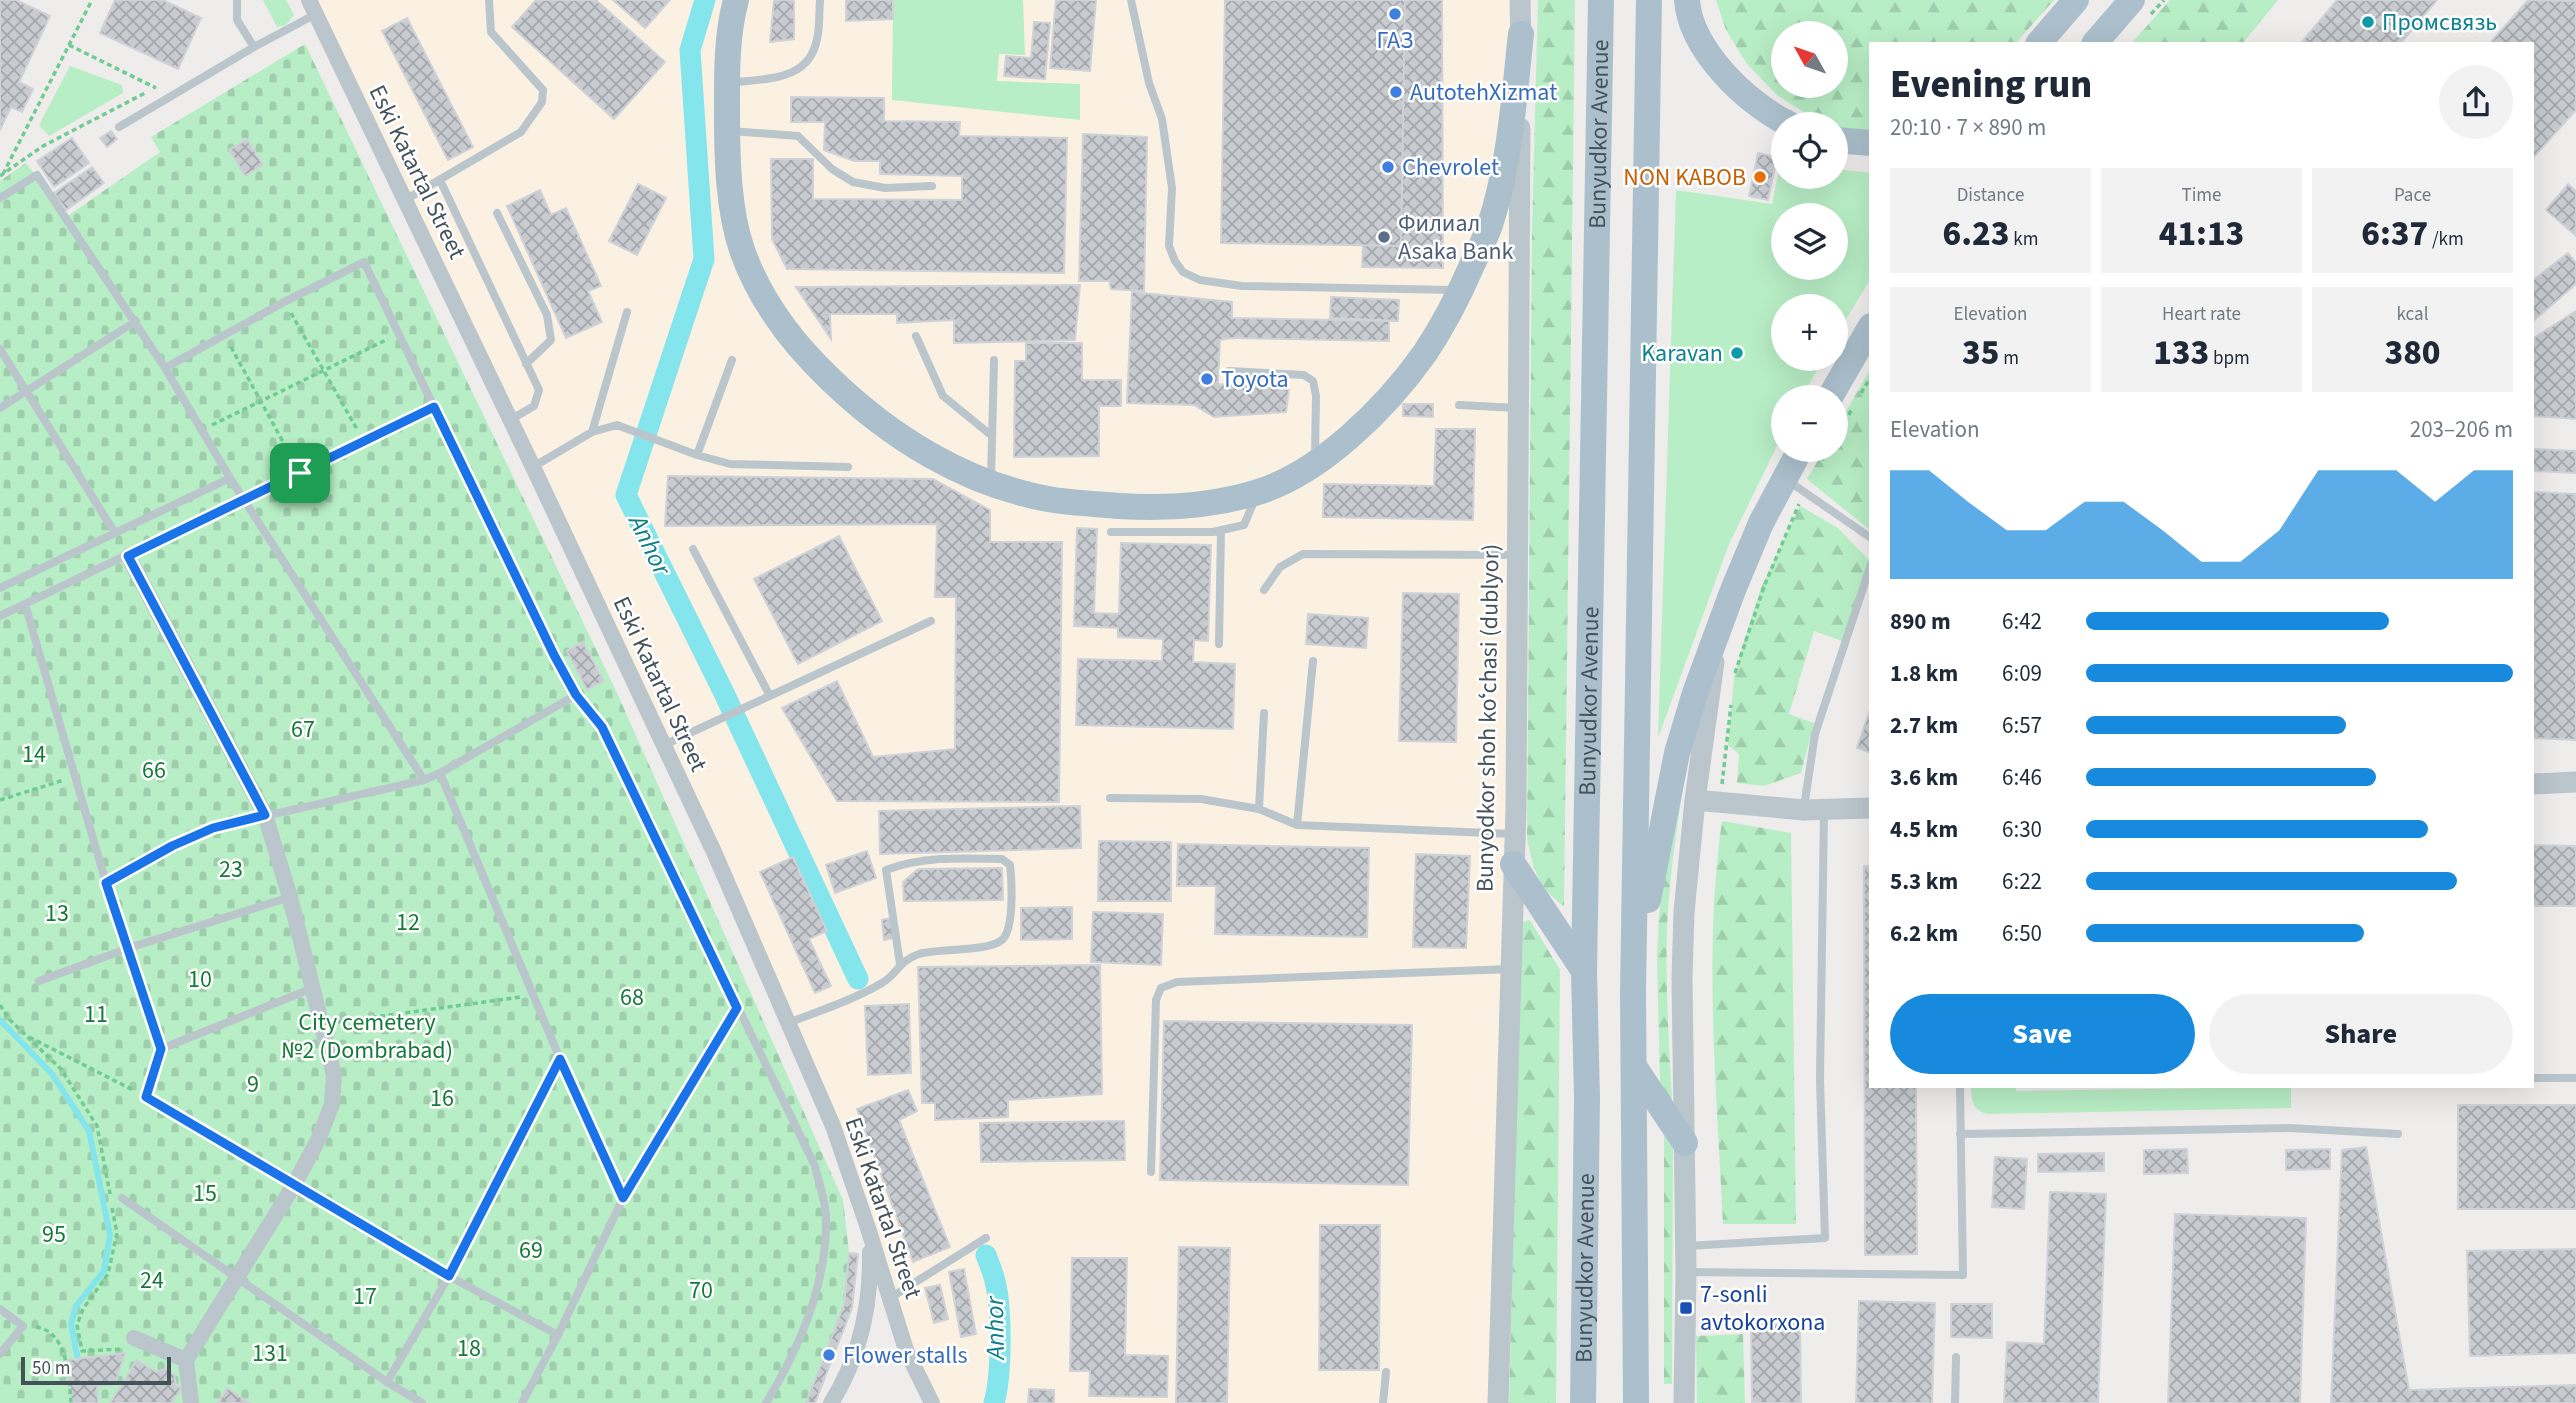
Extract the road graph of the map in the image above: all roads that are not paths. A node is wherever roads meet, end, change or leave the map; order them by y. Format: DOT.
graph roads {
  1 [pos="237,0"];
  2 [pos="489,0"];
  3 [pos="736,0"];
  4 [pos="820,0"];
  5 [pos="1130,0"];
  6 [pos="1522,0"];
  7 [pos="1601,0"];
  8 [pos="1649,0"];
  9 [pos="1663,0"];
  10 [pos="1687,0"];
  11 [pos="2076,0"];
  12 [pos="2133,0"];
  13 [pos="312,7"];
  14 [pos="1521,34"];
  15 [pos="2040,42"];
  16 [pos="2096,42"];
  17 [pos="254,47"];
  18 [pos="727,83"];
  19 [pos="1647,111"];
  20 [pos="1771,113"];
  21 [pos="119,127"];
  22 [pos="727,131"];
  23 [pos="1848,141"];
  24 [pos="1869,143"];
  25 [pos="440,180"];
  26 [pos="932,186"];
  27 [pos="0,198"];
  28 [pos="405,200"];
  29 [pos="497,213"];
  30 [pos="1461,290"];
  31 [pos="628,312"];
  32 [pos="136,321"];
  33 [pos="1869,330"];
  34 [pos="916,336"];
  35 [pos="0,349"];
  36 [pos="732,360"];
  37 [pos="994,360"];
  38 [pos="526,364"];
  39 [pos="165,368"];
  40 [pos="1229,371"];
  41 [pos="1837,385"];
  42 [pos="27,391"];
  43 [pos="1459,405"];
  44 [pos="434,407"];
  45 [pos="0,408"];
  46 [pos="1517,408"];
  47 [pos="510,420"];
  48 [pos="592,432"];
  49 [pos="992,436"];
  50 [pos="697,455"];
  51 [pos="1315,462"];
  52 [pos="1798,462"];
  53 [pos="533,467"];
  54 [pos="848,467"];
  55 [pos="230,478"];
  56 [pos="991,483"];
  57 [pos="1794,485"];
  58 [pos="1257,492"];
  59 [pos="244,499"];
  60 [pos="1221,530"];
  61 [pos="1111,532"];
  62 [pos="115,533"];
  63 [pos="1869,537"];
  64 [pos="693,549"];
  65 [pos="1517,555"];
  66 [pos="128,556"];
  67 [pos="1869,570"];
  68 [pos="0,588"];
  69 [pos="1264,590"];
  70 [pos="25,604"];
  71 [pos="0,616"];
  72 [pos="931,621"];
  73 [pos="1718,631"];
  74 [pos="1219,644"];
  75 [pos="1313,661"];
  76 [pos="576,695"];
  77 [pos="769,696"];
  78 [pos="1264,713"];
  79 [pos="664,745"];
  80 [pos="440,774"];
  81 [pos="424,780"];
  82 [pos="2576,782"];
  83 [pos="2534,784"];
  84 [pos="1110,798"];
  85 [pos="1695,800"];
  86 [pos="1869,808"];
  87 [pos="1259,809"];
  88 [pos="1814,809"];
  89 [pos="265,815"];
  90 [pos="1297,825"];
  91 [pos="1513,834"];
  92 [pos="1513,864"];
  93 [pos="106,883"];
  94 [pos="290,897"];
  95 [pos="129,948"];
  96 [pos="900,964"];
  97 [pos="1510,969"];
  98 [pos="1584,971"];
  99 [pos="39,981"];
  100 [pos="313,988"];
  101 [pos="1633,993"];
  102 [pos="737,1008"];
  103 [pos="788,1023"];
  104 [pos="161,1049"];
  105 [pos="1635,1068"];
  106 [pos="2534,1078"];
  107 [pos="2576,1078"];
  108 [pos="1960,1088"];
  109 [pos="1960,1134"];
  110 [pos="2398,1134"];
  111 [pos="1685,1143"];
  112 [pos="1151,1172"];
  113 [pos="294,1185"];
  114 [pos="122,1198"];
  115 [pos="623,1198"];
  116 [pos="868,1228"];
  117 [pos="986,1238"];
  118 [pos="1686,1246"];
  119 [pos="1686,1272"];
  120 [pos="449,1276"];
  121 [pos="237,1279"];
  122 [pos="890,1298"];
  123 [pos="0,1310"];
  124 [pos="558,1335"];
  125 [pos="134,1338"];
  126 [pos="0,1354"];
  127 [pos="1956,1357"];
  128 [pos="186,1360"];
  129 [pos="1386,1372"];
  130 [pos="387,1382"];
  131 [pos="191,1403"];
  132 [pos="422,1403"];
  133 [pos="522,1403"];
  134 [pos="766,1403"];
  135 [pos="831,1403"];
  136 [pos="932,1403"];
  137 [pos="1383,1403"];
  138 [pos="1498,1403"];
  139 [pos="1583,1403"];
  140 [pos="1636,1403"];
  141 [pos="1684,1403"];
  142 [pos="1955,1403"];
  1 -- 17 [label="lane"];
  2 -- 25 [label="lane"];
  3 -- 18 [label="main road"];
  4 -- 18 [label="lane"];
  5 -- 30 [label="lane"];
  6 -- 14 [label="street, Bunyodkor shoh koʻchasi (dublyor)"];
  7 -- 98 [label="main road, Bunyudkor Avenue"];
  8 -- 19 [label="main road, Bunyudkor Avenue"];
  9 -- 19 [label="main road"];
  10 -- 20 [label="main road"];
  11 -- 15 [label="main road"];
  12 -- 16 [label="main road"];
  13 -- 17 [label="lane"];
  13 -- 28 [label="street, Eski Katartal Street"];
  14 -- 30 [label="main road"];
  14 -- 46 [label="street, Bunyodkor shoh koʻchasi (dublyor)"];
  17 -- 21 [label="lane"];
  18 -- 22 [label="main road"];
  19 -- 101 [label="main road, Bunyudkor Avenue"];
  22 -- 26 [label="lane"];
  22 -- 56 [label="main road"];
  23 -- 24 [label="main road"];
  25 -- 28 [label="lane"];
  25 -- 38 [label="lane"];
  27 -- 32 [label="lane"];
  28 -- 47 [label="street, Eski Katartal Street"];
  29 -- 38 [label="lane"];
  30 -- 51 [label="main road"];
  31 -- 48 [label="lane"];
  32 -- 39 [label="lane"];
  32 -- 42 [label="lane"];
  33 -- 41 [label="main road"];
  34 -- 49 [label="lane"];
  35 -- 42 [label="lane"];
  36 -- 50 [label="lane"];
  37 -- 49 [label="lane"];
  38 -- 47 [label="lane"];
  39 -- 44 [label="lane"];
  39 -- 55 [label="lane"];
  40 -- 51 [label="lane"];
  42 -- 45 [label="lane"];
  42 -- 62 [label="lane"];
  43 -- 46 [label="lane"];
  44 -- 59 [label="lane"];
  44 -- 76 [label="lane"];
  46 -- 65 [label="street, Bunyodkor shoh koʻchasi (dublyor)"];
  47 -- 53 [label="street, Eski Katartal Street"];
  48 -- 50 [label="lane"];
  48 -- 53 [label="lane"];
  49 -- 56 [label="lane"];
  50 -- 54 [label="lane"];
  51 -- 58 [label="main road"];
  52 -- 57 [label="main road"];
  53 -- 79 [label="street, Eski Katartal Street"];
  55 -- 59 [label="lane"];
  55 -- 62 [label="lane"];
  56 -- 58 [label="main road"];
  57 -- 63 [label="lane"];
  57 -- 73 [label="main road"];
  58 -- 60 [label="lane"];
  59 -- 66 [label="lane"];
  59 -- 81 [label="lane"];
  60 -- 61 [label="lane"];
  60 -- 74 [label="lane"];
  62 -- 68 [label="lane"];
  64 -- 77 [label="lane"];
  65 -- 69 [label="lane"];
  65 -- 91 [label="street, Bunyodkor shoh koʻchasi (dublyor)"];
  66 -- 70 [label="lane"];
  66 -- 89 [label="street"];
  67 -- 88 [label="lane"];
  70 -- 71 [label="lane"];
  70 -- 93 [label="lane"];
  72 -- 77 [label="lane"];
  73 -- 85 [label="street"];
  73 -- 101 [label="main road"];
  75 -- 90 [label="lane"];
  76 -- 80 [label="lane"];
  76 -- 102 [label="lane"];
  77 -- 79 [label="lane"];
  78 -- 87 [label="lane"];
  79 -- 103 [label="street, Eski Katartal Street"];
  80 -- 81 [label="lane"];
  80 -- 115 [label="lane"];
  81 -- 89 [label="lane"];
  82 -- 83 [label="street"];
  84 -- 87 [label="lane"];
  85 -- 88 [label="street"];
  85 -- 111 [label="street"];
  86 -- 88 [label="street"];
  87 -- 90 [label="lane"];
  88 -- 118 [label="lane"];
  89 -- 93 [label="lane"];
  89 -- 94 [label="street"];
  90 -- 91 [label="lane"];
  91 -- 92 [label="street, Bunyodkor shoh koʻchasi (dublyor)"];
  92 -- 97 [label="street, Bunyodkor shoh koʻchasi (dublyor)"];
  92 -- 98 [label="main road"];
  93 -- 95 [label="lane"];
  94 -- 95 [label="lane"];
  94 -- 100 [label="street"];
  95 -- 99 [label="lane"];
  95 -- 104 [label="lane"];
  96 -- 96 [label="lane"];
  96 -- 103 [label="lane"];
  97 -- 112 [label="lane"];
  97 -- 138 [label="street, Bunyodkor shoh koʻchasi (dublyor)"];
  98 -- 139 [label="main road, Bunyudkor Avenue"];
  100 -- 104 [label="lane"];
  100 -- 113 [label="street"];
  101 -- 105 [label="main road, Bunyudkor Avenue"];
  102 -- 115 [label="lane"];
  102 -- 134 [label="lane"];
  103 -- 116 [label="street, Eski Katartal Street"];
  104 -- 113 [label="lane"];
  105 -- 111 [label="main road"];
  105 -- 140 [label="main road, Bunyudkor Avenue"];
  106 -- 107 [label="lane"];
  108 -- 109 [label="lane"];
  109 -- 110 [label="lane"];
  109 -- 119 [label="lane"];
  111 -- 118 [label="street"];
  113 -- 120 [label="lane"];
  113 -- 121 [label="street"];
  114 -- 121 [label="lane"];
  115 -- 124 [label="lane"];
  116 -- 122 [label="street, Eski Katartal Street"];
  116 -- 135 [label="street"];
  117 -- 122 [label="lane"];
  118 -- 119 [label="street"];
  119 -- 141 [label="street"];
  120 -- 124 [label="lane"];
  120 -- 130 [label="lane"];
  121 -- 128 [label="street"];
  121 -- 130 [label="lane"];
  122 -- 136 [label="street, Eski Katartal Street"];
  123 -- 126 [label="lane"];
  124 -- 133 [label="lane"];
  125 -- 128 [label="street"];
  127 -- 142 [label="lane"];
  128 -- 131 [label="street"];
  129 -- 137 [label="lane"];
  130 -- 132 [label="lane"];
}
